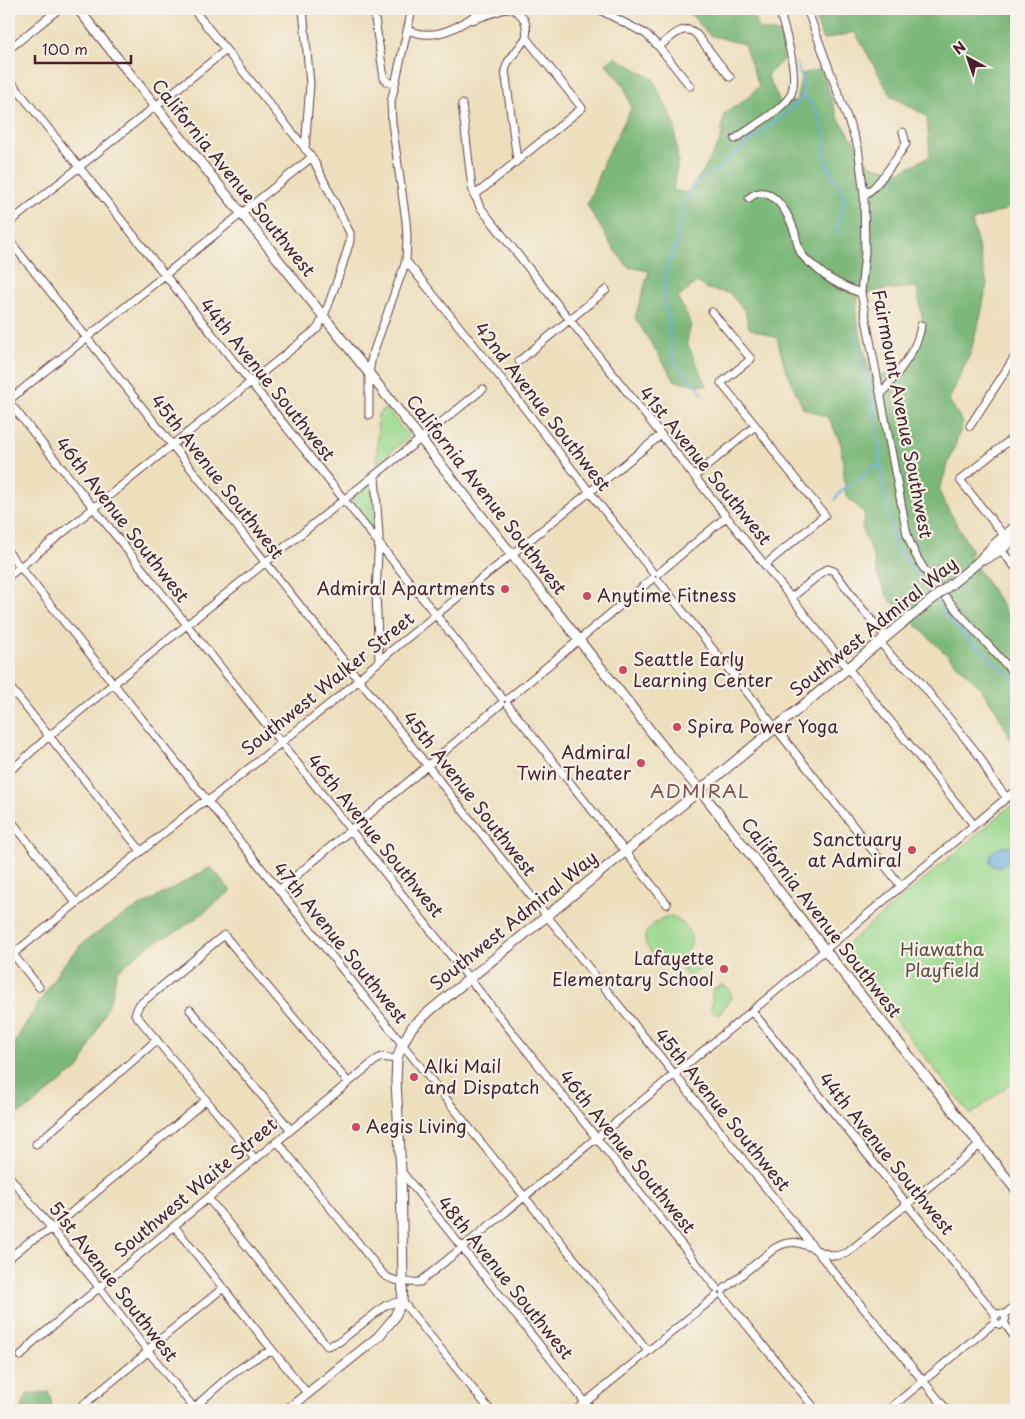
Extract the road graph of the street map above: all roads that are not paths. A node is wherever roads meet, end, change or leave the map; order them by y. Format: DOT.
graph roads {
  1 [pos="59,9"];
  2 [pos="78,9"];
  3 [pos="193,9"];
  4 [pos="304,9"];
  5 [pos="412,9"];
  6 [pos="483,9"];
  7 [pos="505,9"];
  8 [pos="512,9"];
  9 [pos="598,9"];
  10 [pos="779,9"];
  11 [pos="807,9"];
  12 [pos="375,19"];
  13 [pos="465,23"];
  14 [pos="407,30"];
  15 [pos="526,38"];
  16 [pos="659,47"];
  17 [pos="9,49"];
  18 [pos="226,50"];
  19 [pos="730,77"];
  20 [pos="9,79"];
  21 [pos="395,84"];
  22 [pos="690,86"];
  23 [pos="462,104"];
  24 [pos="156,106"];
  25 [pos="903,132"];
  26 [pos="735,139"];
  27 [pos="306,149"];
  28 [pos="312,157"];
  29 [pos="517,160"];
  30 [pos="79,168"];
  31 [pos="864,195"];
  32 [pos="474,196"];
  33 [pos="748,198"];
  34 [pos="241,214"];
  35 [pos="9,224"];
  36 [pos="1015,237"];
  37 [pos="9,240"];
  38 [pos="406,261"];
  39 [pos="164,275"];
  40 [pos="1016,277"];
  41 [pos="606,290"];
  42 [pos="861,293"];
  43 [pos="712,312"];
  44 [pos="324,317"];
  45 [pos="569,320"];
  46 [pos="921,325"];
  47 [pos="86,338"];
  48 [pos="1016,354"];
  49 [pos="519,361"];
  50 [pos="369,373"];
  51 [pos="250,382"];
  52 [pos="483,389"];
  53 [pos="881,395"];
  54 [pos="9,401"];
  55 [pos="369,415"];
  56 [pos="755,426"];
  57 [pos="970,426"];
  58 [pos="661,435"];
  59 [pos="1016,435"];
  60 [pos="421,439"];
  61 [pos="172,445"];
  62 [pos="375,476"];
  63 [pos="694,476"];
  64 [pos="590,492"];
  65 [pos="344,500"];
  66 [pos="93,508"];
  67 [pos="726,517"];
  68 [pos="1016,526"];
  69 [pos="1010,539"];
  70 [pos="378,543"];
  71 [pos="998,547"];
  72 [pos="9,553"];
  73 [pos="513,554"];
  74 [pos="265,563"];
  75 [pos="765,565"];
  76 [pos="20,567"];
  77 [pos="1016,568"];
  78 [pos="9,576"];
  79 [pos="656,576"];
  80 [pos="791,598"];
  81 [pos="436,615"];
  82 [pos="187,626"];
  83 [pos="883,639"];
  84 [pos="579,640"];
  85 [pos="379,661"];
  86 [pos="848,669"];
  87 [pos="1016,676"];
  88 [pos="358,679"];
  89 [pos="114,684"];
  90 [pos="9,686"];
  91 [pos="505,702"];
  92 [pos="776,728"];
  93 [pos="49,736"];
  94 [pos="281,742"];
  95 [pos="427,765"];
  96 [pos="9,771"];
  97 [pos="700,790"];
  98 [pos="1015,793"];
  99 [pos="1007,798"];
  100 [pos="206,800"];
  101 [pos="9,818"];
  102 [pos="974,825"];
  103 [pos="350,830"];
  104 [pos="141,851"];
  105 [pos="625,851"];
  106 [pos="901,886"];
  107 [pos="279,890"];
  108 [pos="76,903"];
  109 [pos="667,904"];
  110 [pos="547,916"];
  111 [pos="825,950"];
  112 [pos="11,951"];
  113 [pos="469,978"];
  114 [pos="39,987"];
  115 [pos="190,1010"];
  116 [pos="752,1011"];
  117 [pos="157,1040"];
  118 [pos="402,1045"];
  119 [pos="398,1059"];
  120 [pos="674,1074"];
  121 [pos="348,1082"];
  122 [pos="206,1100"];
  123 [pos="290,1129"];
  124 [pos="597,1138"];
  125 [pos="277,1141"];
  126 [pos="36,1144"];
  127 [pos="980,1145"];
  128 [pos="255,1159"];
  129 [pos="401,1171"];
  130 [pos="9,1176"];
  131 [pos="1016,1190"];
  132 [pos="524,1196"];
  133 [pos="208,1198"];
  134 [pos="907,1204"];
  135 [pos="174,1226"];
  136 [pos="52,1229"];
  137 [pos="462,1248"];
  138 [pos="815,1250"];
  139 [pos="9,1258"];
  140 [pos="403,1281"];
  141 [pos="99,1287"];
  142 [pos="223,1288"];
  143 [pos="720,1292"];
  144 [pos="402,1301"];
  145 [pos="1016,1305"];
  146 [pos="999,1317"];
  147 [pos="1016,1339"];
  148 [pos="148,1351"];
  149 [pos="272,1351"];
  150 [pos="648,1351"];
  151 [pos="21,1356"];
  152 [pos="923,1382"];
  153 [pos="308,1393"];
  154 [pos="585,1402"];
  155 [pos="193,1409"];
  156 [pos="76,1410"];
  157 [pos="287,1410"];
  158 [pos="490,1410"];
  159 [pos="576,1410"];
  160 [pos="816,1410"];
  161 [pos="888,1410"];
  162 [pos="947,1410"];
  1 -- 17 [label="street"];
  2 -- 24 [label="main road, California Avenue Southwest"];
  3 -- 18 [label="street"];
  4 -- 27 [label="street"];
  5 -- 14 [label="street"];
  6 -- 13 [label="street"];
  7 -- 13 [label="street"];
  8 -- 15 [label="street"];
  9 -- 16 [label="street"];
  10 -- 26 [label="street"];
  11 -- 31 [label="street, Fairmount Avenue Southwest"];
  12 -- 21 [label="street"];
  13 -- 14 [label="street"];
  14 -- 21 [label="street"];
  15 -- 29 [label="street"];
  15 -- 29 [label="street"];
  16 -- 19 [label="street"];
  16 -- 22 [label="street"];
  18 -- 24 [label="street"];
  18 -- 27 [label="street"];
  20 -- 30 [label="street, 44th Avenue Southwest"];
  21 -- 38 [label="street"];
  23 -- 32 [label="street, 41st Avenue Southwest"];
  24 -- 30 [label="street"];
  24 -- 34 [label="main road, California Avenue Southwest"];
  25 -- 31 [label="street"];
  27 -- 28 [label="street"];
  28 -- 34 [label="street"];
  28 -- 44 [label="street"];
  29 -- 32 [label="street"];
  30 -- 35 [label="street"];
  30 -- 39 [label="street, 44th Avenue Southwest"];
  31 -- 42 [label="street, Fairmount Avenue Southwest"];
  32 -- 45 [label="street, 41st Avenue Southwest"];
  33 -- 42 [label="street"];
  34 -- 39 [label="street"];
  34 -- 44 [label="main road, California Avenue Southwest"];
  36 -- 40 [label="street"];
  37 -- 47 [label="street, 45th Avenue Southwest"];
  38 -- 50 [label="street"];
  38 -- 64 [label="street, 42nd Avenue Southwest"];
  39 -- 47 [label="street"];
  39 -- 51 [label="street, 44th Avenue Southwest"];
  41 -- 45 [label="street"];
  42 -- 53 [label="street, Fairmount Avenue Southwest"];
  43 -- 56 [label="street"];
  44 -- 50 [label="main road, California Avenue Southwest"];
  44 -- 51 [label="street"];
  45 -- 49 [label="street"];
  45 -- 58 [label="street, 41st Avenue Southwest"];
  46 -- 53 [label="street"];
  47 -- 54 [label="street"];
  47 -- 61 [label="street, 45th Avenue Southwest"];
  48 -- 57 [label="street"];
  50 -- 55 [label="street"];
  50 -- 60 [label="main road, California Avenue Southwest"];
  51 -- 61 [label="street"];
  51 -- 65 [label="street, 44th Avenue Southwest"];
  52 -- 60 [label="street"];
  53 -- 87 [label="street, Fairmount Avenue Southwest"];
  54 -- 66 [label="street, 46th Avenue Southwest"];
  56 -- 63 [label="street"];
  56 -- 75 [label="street"];
  58 -- 63 [label="street, 41st Avenue Southwest"];
  58 -- 64 [label="street, Southwest Walker Street"];
  59 -- 69 [label="street"];
  60 -- 62 [label="street"];
  60 -- 73 [label="main road, California Avenue Southwest"];
  61 -- 66 [label="street"];
  61 -- 74 [label="street, 45th Avenue Southwest"];
  62 -- 65 [label="street"];
  62 -- 70 [label="street"];
  63 -- 67 [label="street, 41st Avenue Southwest"];
  64 -- 73 [label="street, Southwest Walker Street"];
  64 -- 79 [label="street, 42nd Avenue Southwest"];
  65 -- 70 [label="street, 44th Avenue Southwest"];
  65 -- 74 [label="street"];
  66 -- 76 [label="street"];
  66 -- 82 [label="street, 46th Avenue Southwest"];
  67 -- 75 [label="street, 41st Avenue Southwest"];
  67 -- 79 [label="street"];
  68 -- 69 [label="main road, Southwest Admiral Way"];
  69 -- 71 [label="main road, Southwest Admiral Way"];
  70 -- 81 [label="street, 44th Avenue Southwest"];
  70 -- 85 [label="street"];
  71 -- 77 [label="street"];
  71 -- 83 [label="main road, Southwest Admiral Way, bridge"];
  72 -- 76 [label="street, 47th Avenue Southwest"];
  73 -- 81 [label="street, Southwest Walker Street"];
  73 -- 84 [label="main road, California Avenue Southwest"];
  74 -- 82 [label="street"];
  74 -- 88 [label="street, 45th Avenue Southwest"];
  75 -- 80 [label="street, 41st Avenue Southwest"];
  76 -- 78 [label="street"];
  76 -- 89 [label="street, 47th Avenue Southwest"];
  79 -- 84 [label="street"];
  79 -- 92 [label="street, 42nd Avenue Southwest"];
  80 -- 83 [label="street"];
  80 -- 86 [label="street, 41st Avenue Southwest"];
  81 -- 85 [label="street, Southwest Walker Street"];
  81 -- 91 [label="street, 44th Avenue Southwest"];
  82 -- 89 [label="street"];
  82 -- 94 [label="street, 46th Avenue Southwest"];
  83 -- 86 [label="main road, Southwest Admiral Way"];
  83 -- 99 [label="street"];
  84 -- 91 [label="street"];
  84 -- 97 [label="main road, California Avenue Southwest"];
  85 -- 88 [label="street, Southwest Walker Street"];
  86 -- 92 [label="main road, Southwest Admiral Way"];
  86 -- 102 [label="street, 41st Avenue Southwest"];
  88 -- 94 [label="street, Southwest Walker Street"];
  88 -- 95 [label="street, 45th Avenue Southwest"];
  89 -- 93 [label="street"];
  89 -- 100 [label="street, 47th Avenue Southwest"];
  90 -- 93 [label="street"];
  91 -- 95 [label="street"];
  91 -- 105 [label="street, 44th Avenue Southwest"];
  92 -- 97 [label="main road, Southwest Admiral Way"];
  92 -- 106 [label="street, 42nd Avenue Southwest"];
  93 -- 96 [label="street"];
  93 -- 104 [label="street"];
  94 -- 100 [label="street, Southwest Walker Street"];
  94 -- 103 [label="street, 46th Avenue Southwest"];
  95 -- 103 [label="street"];
  95 -- 110 [label="street, 45th Avenue Southwest"];
  97 -- 105 [label="main road, Southwest Admiral Way"];
  97 -- 111 [label="main road, California Avenue Southwest"];
  98 -- 99 [label="street"];
  99 -- 102 [label="street"];
  100 -- 104 [label="street, Southwest Walker Street"];
  100 -- 107 [label="street, 47th Avenue Southwest"];
  101 -- 108 [label="street"];
  102 -- 106 [label="street"];
  103 -- 107 [label="street"];
  103 -- 113 [label="street, 46th Avenue Southwest"];
  104 -- 108 [label="street, Southwest Walker Street"];
  105 -- 109 [label="street, 44th Avenue Southwest"];
  105 -- 110 [label="main road, Southwest Admiral Way"];
  106 -- 111 [label="street"];
  107 -- 118 [label="street, 47th Avenue Southwest"];
  108 -- 112 [label="street, Southwest Walker Street"];
  110 -- 113 [label="main road, Southwest Admiral Way"];
  110 -- 120 [label="street, 45th Avenue Southwest"];
  111 -- 116 [label="street"];
  111 -- 127 [label="main road, California Avenue Southwest"];
  112 -- 114 [label="street"];
  113 -- 118 [label="main road, Southwest Admiral Way"];
  113 -- 124 [label="street, 46th Avenue Southwest"];
  115 -- 123 [label="street"];
  116 -- 120 [label="street"];
  116 -- 134 [label="street, 44th Avenue Southwest"];
  117 -- 121 [label="street"];
  117 -- 122 [label="street"];
  117 -- 126 [label="street"];
  118 -- 119 [label="main road, Southwest Admiral Way"];
  118 -- 132 [label="street, 47th Avenue Southwest"];
  119 -- 121 [label="street, Southwest Waite Street"];
  119 -- 129 [label="main road, Southwest Admiral Way"];
  120 -- 124 [label="street"];
  120 -- 138 [label="street, 45th Avenue Southwest"];
  121 -- 123 [label="street, Southwest Waite Street"];
  122 -- 128 [label="street"];
  122 -- 136 [label="street"];
  123 -- 125 [label="street, Southwest Waite Street"];
  124 -- 132 [label="street"];
  124 -- 143 [label="street, 46th Avenue Southwest"];
  125 -- 128 [label="street, Southwest Waite Street"];
  125 -- 140 [label="street"];
  127 -- 131 [label="main road, California Avenue Southwest"];
  127 -- 134 [label="street"];
  128 -- 133 [label="street, Southwest Waite Street"];
  129 -- 137 [label="street, 48th Avenue Southwest"];
  129 -- 140 [label="main road, Southwest Admiral Way"];
  130 -- 136 [label="street, 51st Avenue Southwest"];
  132 -- 137 [label="street"];
  132 -- 150 [label="street, 47th Avenue Southwest"];
  133 -- 135 [label="street, Southwest Waite Street"];
  133 -- 144 [label="street"];
  134 -- 138 [label="street"];
  134 -- 146 [label="street, 44th Avenue Southwest"];
  135 -- 141 [label="street, Southwest Waite Street"];
  135 -- 142 [label="street"];
  136 -- 139 [label="street"];
  136 -- 141 [label="street, 51st Avenue Southwest"];
  137 -- 140 [label="street"];
  137 -- 154 [label="street, 48th Avenue Southwest"];
  138 -- 143 [label="street"];
  138 -- 152 [label="street, 45th Avenue Southwest"];
  140 -- 144 [label="main road, Southwest Admiral Way"];
  141 -- 148 [label="street, 51st Avenue Southwest"];
  141 -- 151 [label="street, Southwest Waite Street"];
  142 -- 148 [label="street"];
  142 -- 149 [label="street"];
  143 -- 150 [label="street"];
  143 -- 160 [label="street, 46th Avenue Southwest"];
  144 -- 153 [label="main road, Southwest Admiral Way"];
  144 -- 158 [label="street"];
  145 -- 146 [label="street"];
  146 -- 147 [label="street"];
  146 -- 152 [label="street"];
  148 -- 155 [label="street, 51st Avenue Southwest"];
  148 -- 156 [label="street"];
  149 -- 153 [label="street"];
  149 -- 155 [label="street"];
  150 -- 154 [label="street"];
  152 -- 161 [label="street"];
  152 -- 162 [label="street, 45th Avenue Southwest"];
  153 -- 157 [label="main road, Southwest Admiral Way"];
  154 -- 159 [label="street"];
}
